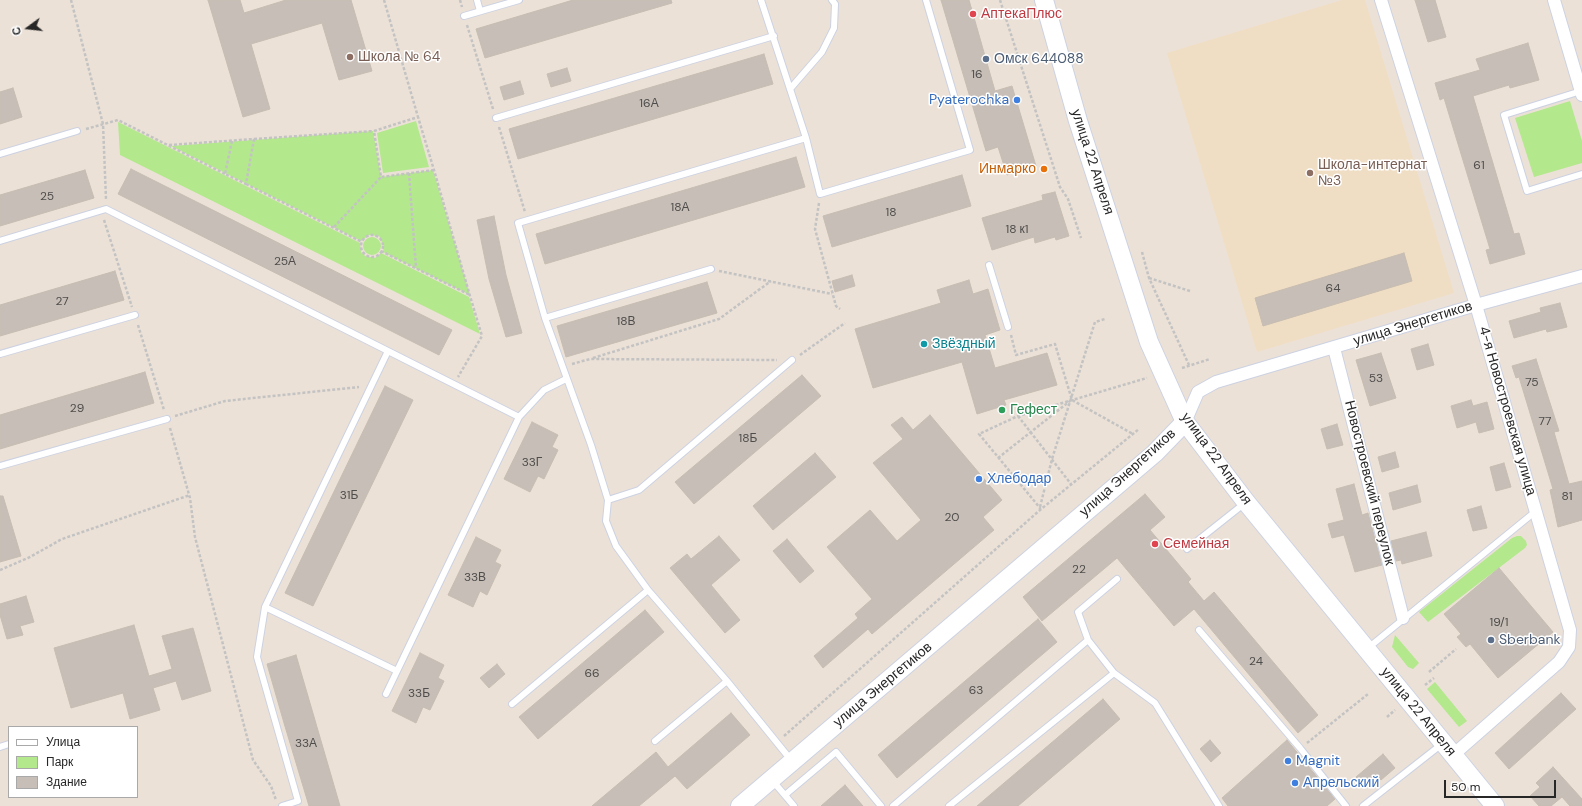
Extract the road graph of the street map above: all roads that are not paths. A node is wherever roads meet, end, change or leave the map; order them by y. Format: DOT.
graph roads {
  1 [pos="477,0"];
  2 [pos="519,0"];
  3 [pos="761,0"];
  4 [pos="832,0"];
  5 [pos="926,0"];
  6 [pos="1044,0"];
  7 [pos="1381,0"];
  8 [pos="1554,0"];
  9 [pos="480,11"];
  10 [pos="464,16"];
  11 [pos="774,36"];
  12 [pos="790,89"];
  13 [pos="1581,93"];
  14 [pos="496,118"];
  15 [pos="77,131"];
  16 [pos="806,138"];
  17 [pos="0,154"];
  18 [pos="1582,174"];
  19 [pos="0,241"];
  20 [pos="989,265"];
  21 [pos="711,269"];
  22 [pos="1582,276"];
  23 [pos="1476,305"];
  24 [pos="135,315"];
  25 [pos="545,318"];
  26 [pos="1008,327"];
  27 [pos="1334,348"];
  28 [pos="388,351"];
  29 [pos="0,354"];
  30 [pos="792,360"];
  31 [pos="566,379"];
  32 [pos="519,417"];
  33 [pos="167,419"];
  34 [pos="1185,422"];
  35 [pos="0,466"];
  36 [pos="608,500"];
  37 [pos="1246,502"];
  38 [pos="1536,511"];
  39 [pos="1187,549"];
  40 [pos="1117,580"];
  41 [pos="648,590"];
  42 [pos="265,607"];
  43 [pos="1403,618"];
  44 [pos="1199,630"];
  45 [pos="1088,640"];
  46 [pos="1367,649"];
  47 [pos="397,671"];
  48 [pos="1114,674"];
  49 [pos="727,681"];
  50 [pos="386,694"];
  51 [pos="512,704"];
  52 [pos="655,742"];
  53 [pos="1448,750"];
  54 [pos="792,762"];
  55 [pos="772,779"];
  56 [pos="785,795"];
  57 [pos="282,806"];
  58 [pos="740,806"];
  59 [pos="794,806"];
  60 [pos="881,806"];
  61 [pos="893,806"];
  62 [pos="949,806"];
  63 [pos="1220,806"];
  64 [pos="1346,806"];
  65 [pos="1363,806"];
  66 [pos="1495,806"];
  1 -- 9 [label="lane"];
  2 -- 9 [label="lane"];
  3 -- 11 [label="lane"];
  4 -- 12 [label="lane"];
  5 -- 16 [label="lane"];
  6 -- 34 [label="main road, улица 22 Апреля"];
  7 -- 23 [label="street, 4-я Новостроевская улица"];
  8 -- 13 [label="street"];
  9 -- 10 [label="lane"];
  11 -- 12 [label="lane"];
  11 -- 14 [label="lane"];
  12 -- 16 [label="lane"];
  13 -- 18 [label="lane"];
  15 -- 17 [label="lane"];
  16 -- 25 [label="lane"];
  19 -- 28 [label="lane"];
  20 -- 26 [label="lane"];
  21 -- 25 [label="lane"];
  22 -- 23 [label="street, улица Энергетиков"];
  23 -- 27 [label="street, улица Энергетиков"];
  23 -- 38 [label="street, 4-я Новостроевская улица"];
  24 -- 29 [label="lane"];
  25 -- 31 [label="lane"];
  27 -- 34 [label="street, улица Энергетиков"];
  27 -- 43 [label="street, Новостроевский переулок"];
  28 -- 32 [label="lane"];
  28 -- 42 [label="lane"];
  30 -- 36 [label="lane"];
  31 -- 32 [label="lane"];
  31 -- 36 [label="lane"];
  32 -- 47 [label="lane"];
  33 -- 35 [label="lane"];
  34 -- 37 [label="main road, улица 22 Апреля"];
  34 -- 54 [label="main road, улица Энергетиков"];
  36 -- 41 [label="lane"];
  37 -- 39 [label="lane"];
  37 -- 46 [label="main road, улица 22 Апреля"];
  38 -- 43 [label="lane"];
  38 -- 53 [label="street, 4-я Новостроевская улица"];
  40 -- 45 [label="lane"];
  41 -- 49 [label="lane"];
  41 -- 51 [label="lane"];
  42 -- 47 [label="lane"];
  42 -- 57 [label="lane"];
  43 -- 46 [label="lane"];
  44 -- 64 [label="lane"];
  45 -- 48 [label="lane"];
  45 -- 61 [label="lane"];
  46 -- 53 [label="main road, улица 22 Апреля"];
  47 -- 50 [label="lane"];
  48 -- 62 [label="lane"];
  48 -- 63 [label="lane"];
  49 -- 52 [label="lane"];
  49 -- 54 [label="lane"];
  53 -- 65 [label="lane"];
  53 -- 66 [label="main road, улица 22 Апреля"];
  54 -- 55 [label="main road, улица Энергетиков"];
  55 -- 56 [label="lane"];
  55 -- 58 [label="main road, улица Энергетиков"];
  56 -- 59 [label="lane"];
  56 -- 60 [label="lane"];
}
